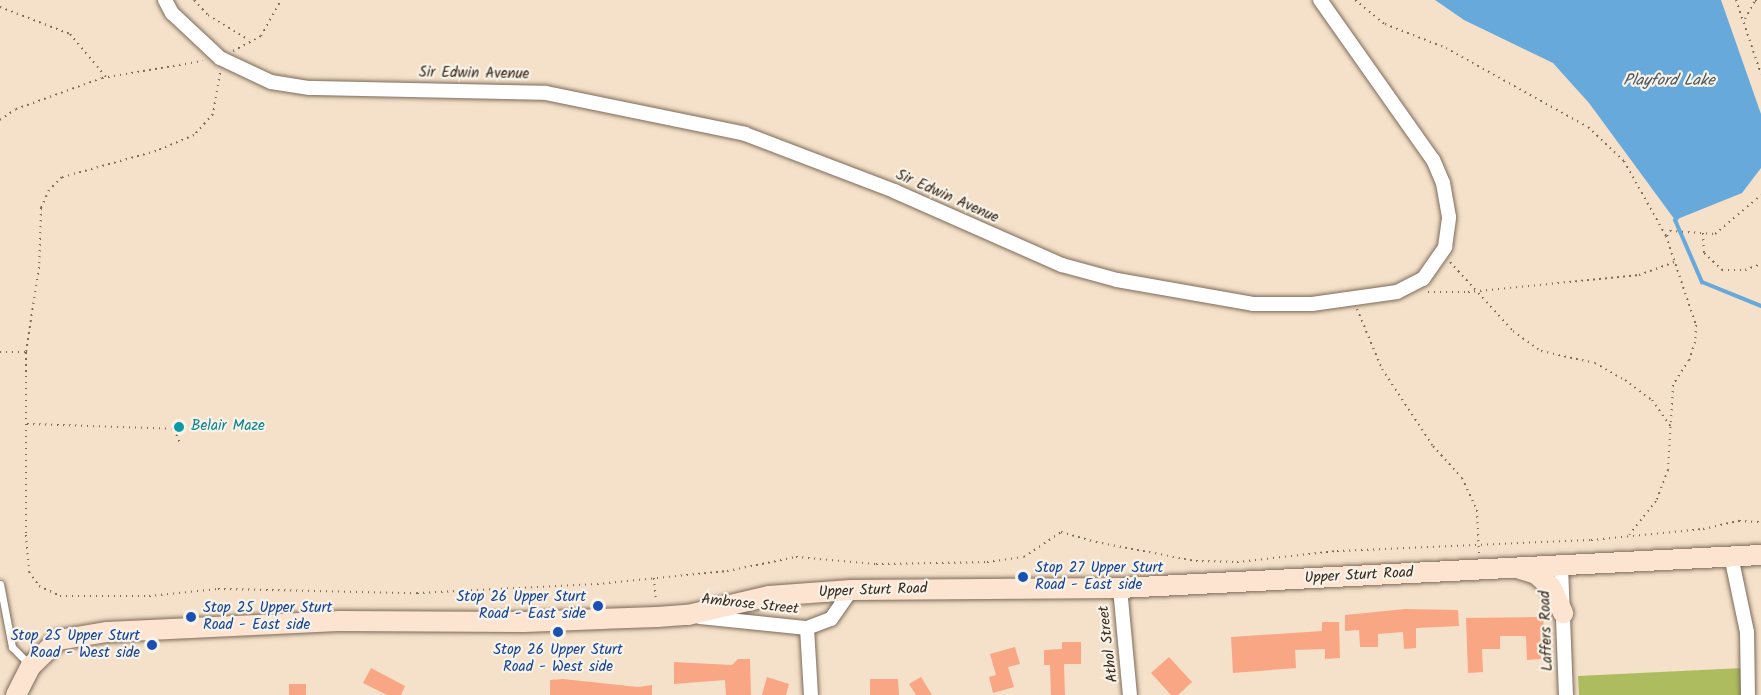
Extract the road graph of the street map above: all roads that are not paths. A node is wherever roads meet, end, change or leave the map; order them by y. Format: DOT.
graph roads {
  1 [pos="165,0"];
  2 [pos="1320,0"];
  3 [pos="1761,555"];
  4 [pos="1731,556"];
  5 [pos="1561,566"];
  6 [pos="1518,568"];
  7 [pos="0,584"];
  8 [pos="1120,588"];
  9 [pos="851,590"];
  10 [pos="1563,613"];
  11 [pos="688,615"];
  12 [pos="807,628"];
  13 [pos="31,666"];
  14 [pos="16,695"];
  15 [pos="811,695"];
  16 [pos="1130,695"];
  17 [pos="1566,695"];
  18 [pos="1748,695"];
  1 -- 2 [label="street, Sir Edwin Avenue"];
  3 -- 4 [label="main road, Upper Sturt Road"];
  4 -- 5 [label="main road, Upper Sturt Road"];
  4 -- 18 [label="street"];
  5 -- 6 [label="main road, Upper Sturt Road"];
  5 -- 10 [label="street, Laffers Road"];
  6 -- 8 [label="main road, Upper Sturt Road"];
  6 -- 10 [label="main road"];
  7 -- 13 [label="lane"];
  8 -- 9 [label="main road, Upper Sturt Road"];
  8 -- 16 [label="street, Athol Street"];
  9 -- 11 [label="main road, Upper Sturt Road"];
  9 -- 12 [label="street, Ambrose Street"];
  10 -- 17 [label="street, Laffers Road"];
  11 -- 12 [label="street, Ambrose Street"];
  11 -- 13 [label="main road, Upper Sturt Road"];
  12 -- 15 [label="street, Ambrose Street"];
  13 -- 14 [label="main road, Upper Sturt Road"];
}
